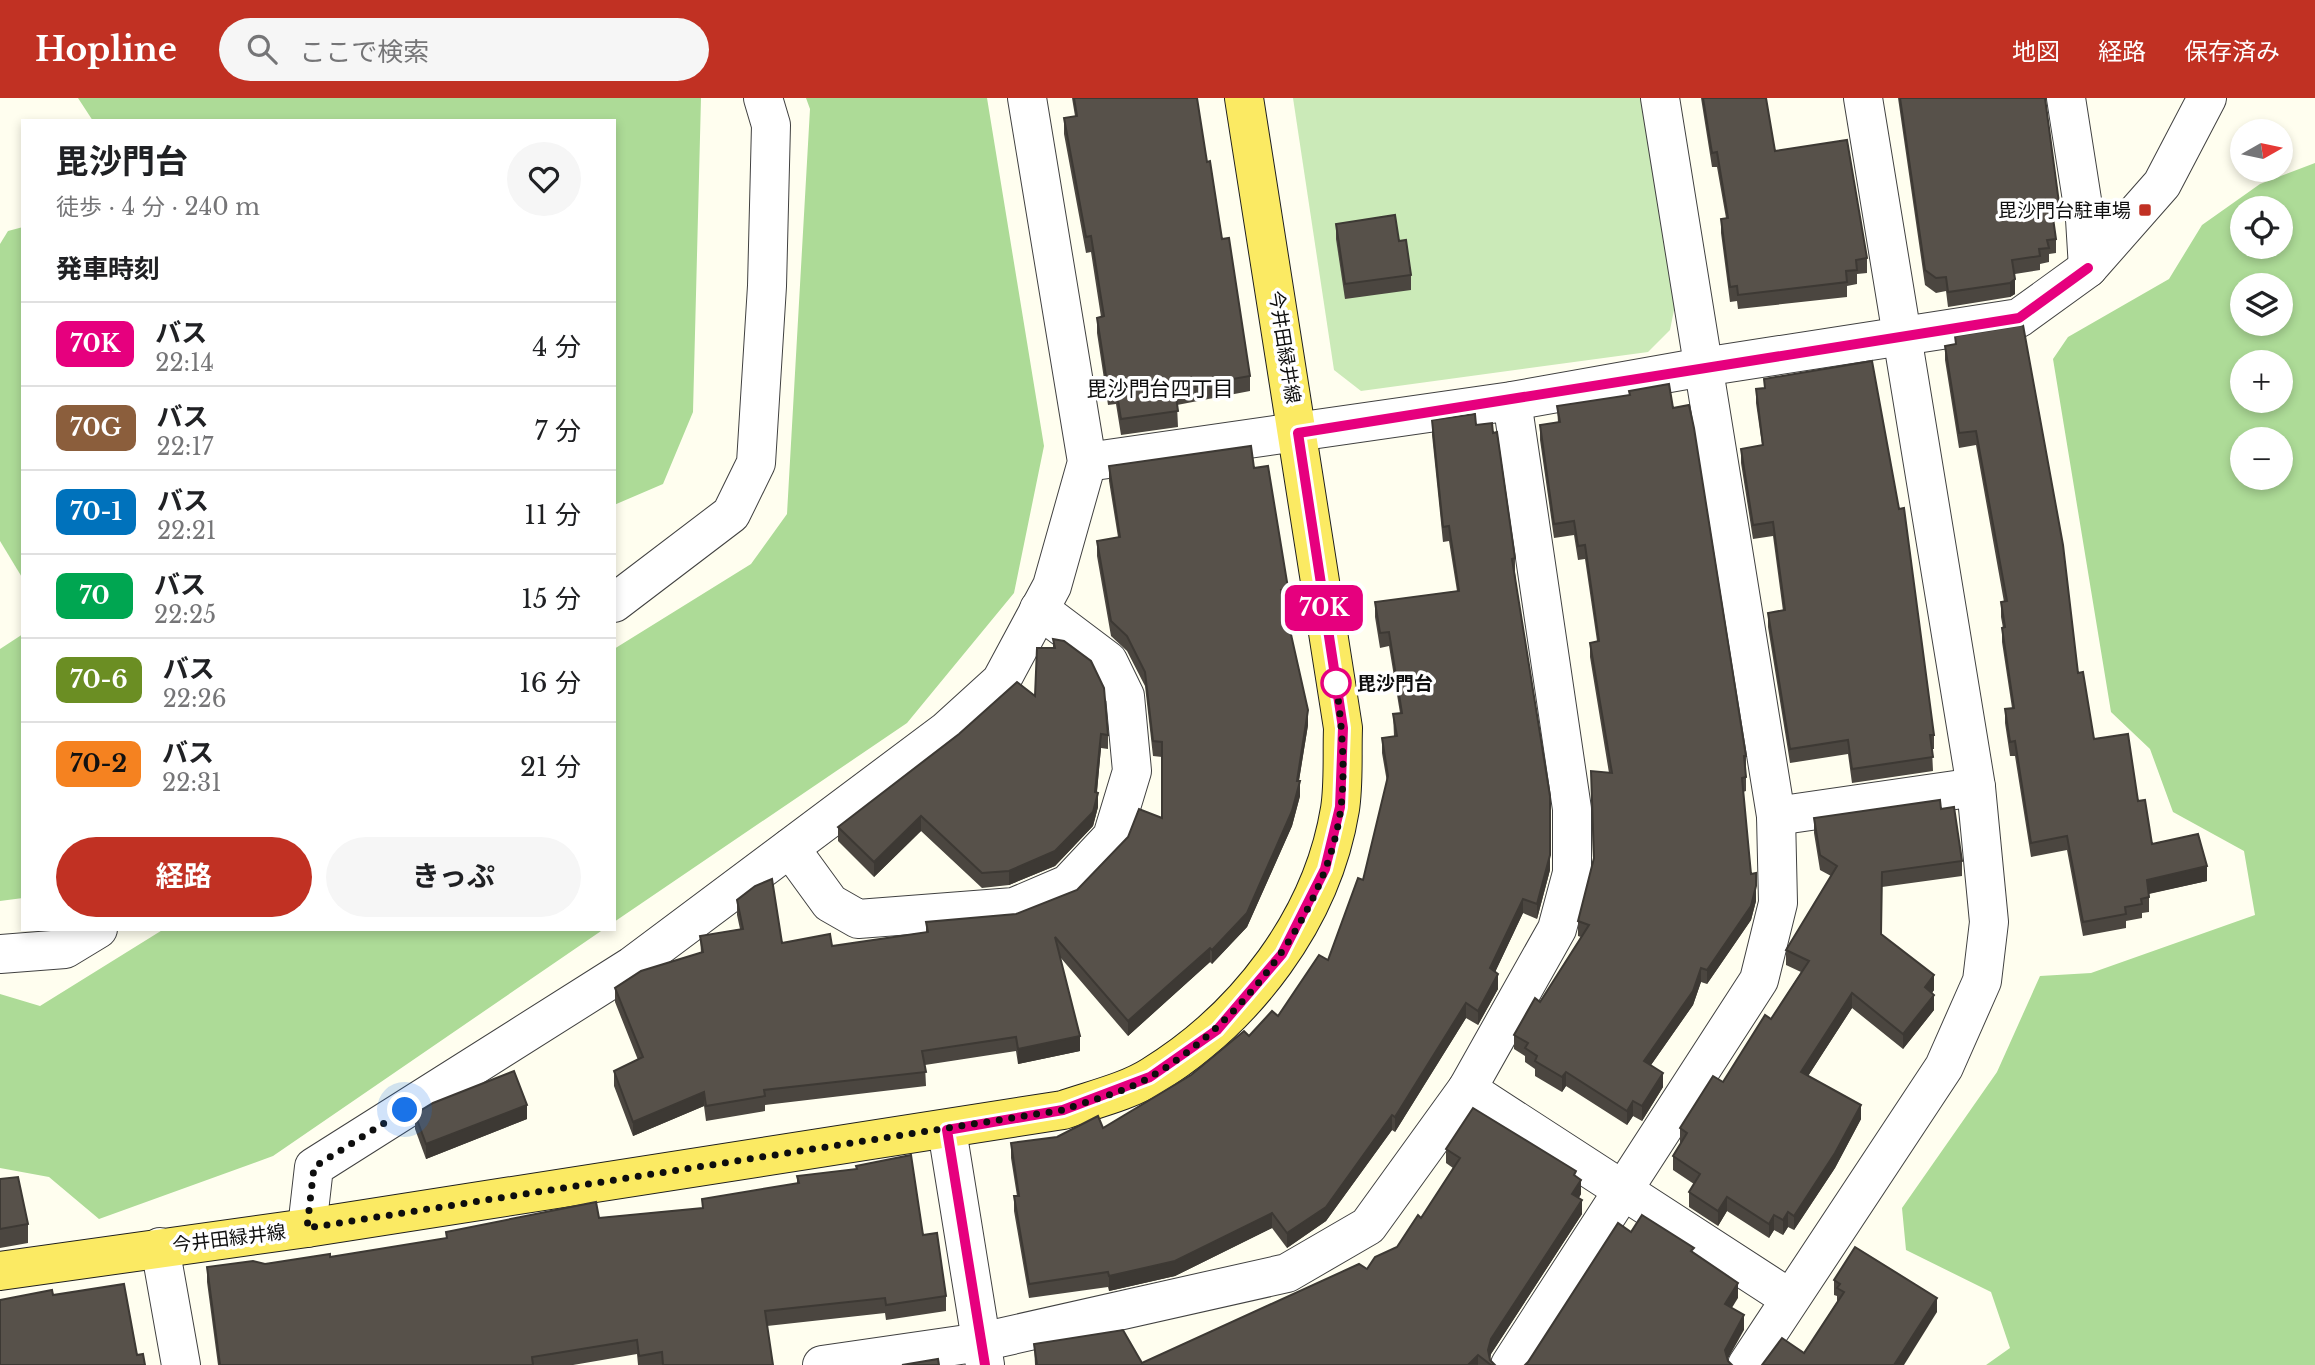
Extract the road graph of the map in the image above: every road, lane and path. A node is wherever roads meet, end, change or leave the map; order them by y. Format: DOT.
graph roads {
  1 [pos="764,98"];
  2 [pos="1027,98"];
  3 [pos="1244,98"];
  4 [pos="1660,98"];
  5 [pos="1863,98"];
  6 [pos="2066,98"];
  7 [pos="2207,98"];
  8 [pos="2088,268"];
  9 [pos="1900,337"];
  10 [pos="1703,367"];
  11 [pos="1513,401"];
  12 [pos="1298,433"];
  13 [pos="1087,462"];
  14 [pos="616,602"];
  15 [pos="1039,609"];
  16 [pos="1976,787"];
  17 [pos="1776,816"];
  18 [pos="789,848"];
  19 [pos="95,931"];
  20 [pos="0,954"];
  21 [pos="1467,1089"];
  22 [pos="947,1130"];
  23 [pos="1624,1190"];
  24 [pos="307,1228"];
  25 [pos="160,1247"];
  26 [pos="0,1271"];
  27 [pos="1789,1298"];
  28 [pos="983,1354"];
  29 [pos="181,1365"];
  30 [pos="822,1365"];
  31 [pos="1510,1365"];
  32 [pos="1747,1365"];
  1 -- 14 [label="street"];
  2 -- 13 [label="street"];
  3 -- 12 [label="main road, 今井田緑井線"];
  4 -- 10 [label="street"];
  5 -- 9 [label="street"];
  6 -- 8 [label="street"];
  7 -- 8 [label="street"];
  8 -- 9 [label="street"];
  9 -- 10 [label="street"];
  9 -- 16 [label="street"];
  10 -- 11 [label="street"];
  10 -- 17 [label="street"];
  11 -- 12 [label="street"];
  11 -- 21 [label="street"];
  12 -- 13 [label="street"];
  12 -- 22 [label="main road, 今井田緑井線"];
  13 -- 15 [label="street"];
  15 -- 18 [label="street"];
  15 -- 18 [label="street"];
  16 -- 17 [label="street"];
  16 -- 27 [label="street"];
  17 -- 23 [label="street"];
  18 -- 24 [label="street"];
  19 -- 20 [label="street"];
  21 -- 23 [label="street"];
  21 -- 28 [label="street"];
  22 -- 24 [label="main road, 今井田緑井線"];
  22 -- 28 [label="street"];
  23 -- 27 [label="street"];
  23 -- 31 [label="street"];
  24 -- 25 [label="main road, 今井田緑井線"];
  25 -- 26 [label="main road, 今井田緑井線"];
  25 -- 29 [label="street"];
  27 -- 32 [label="street"];
  28 -- 30 [label="street"];
}
